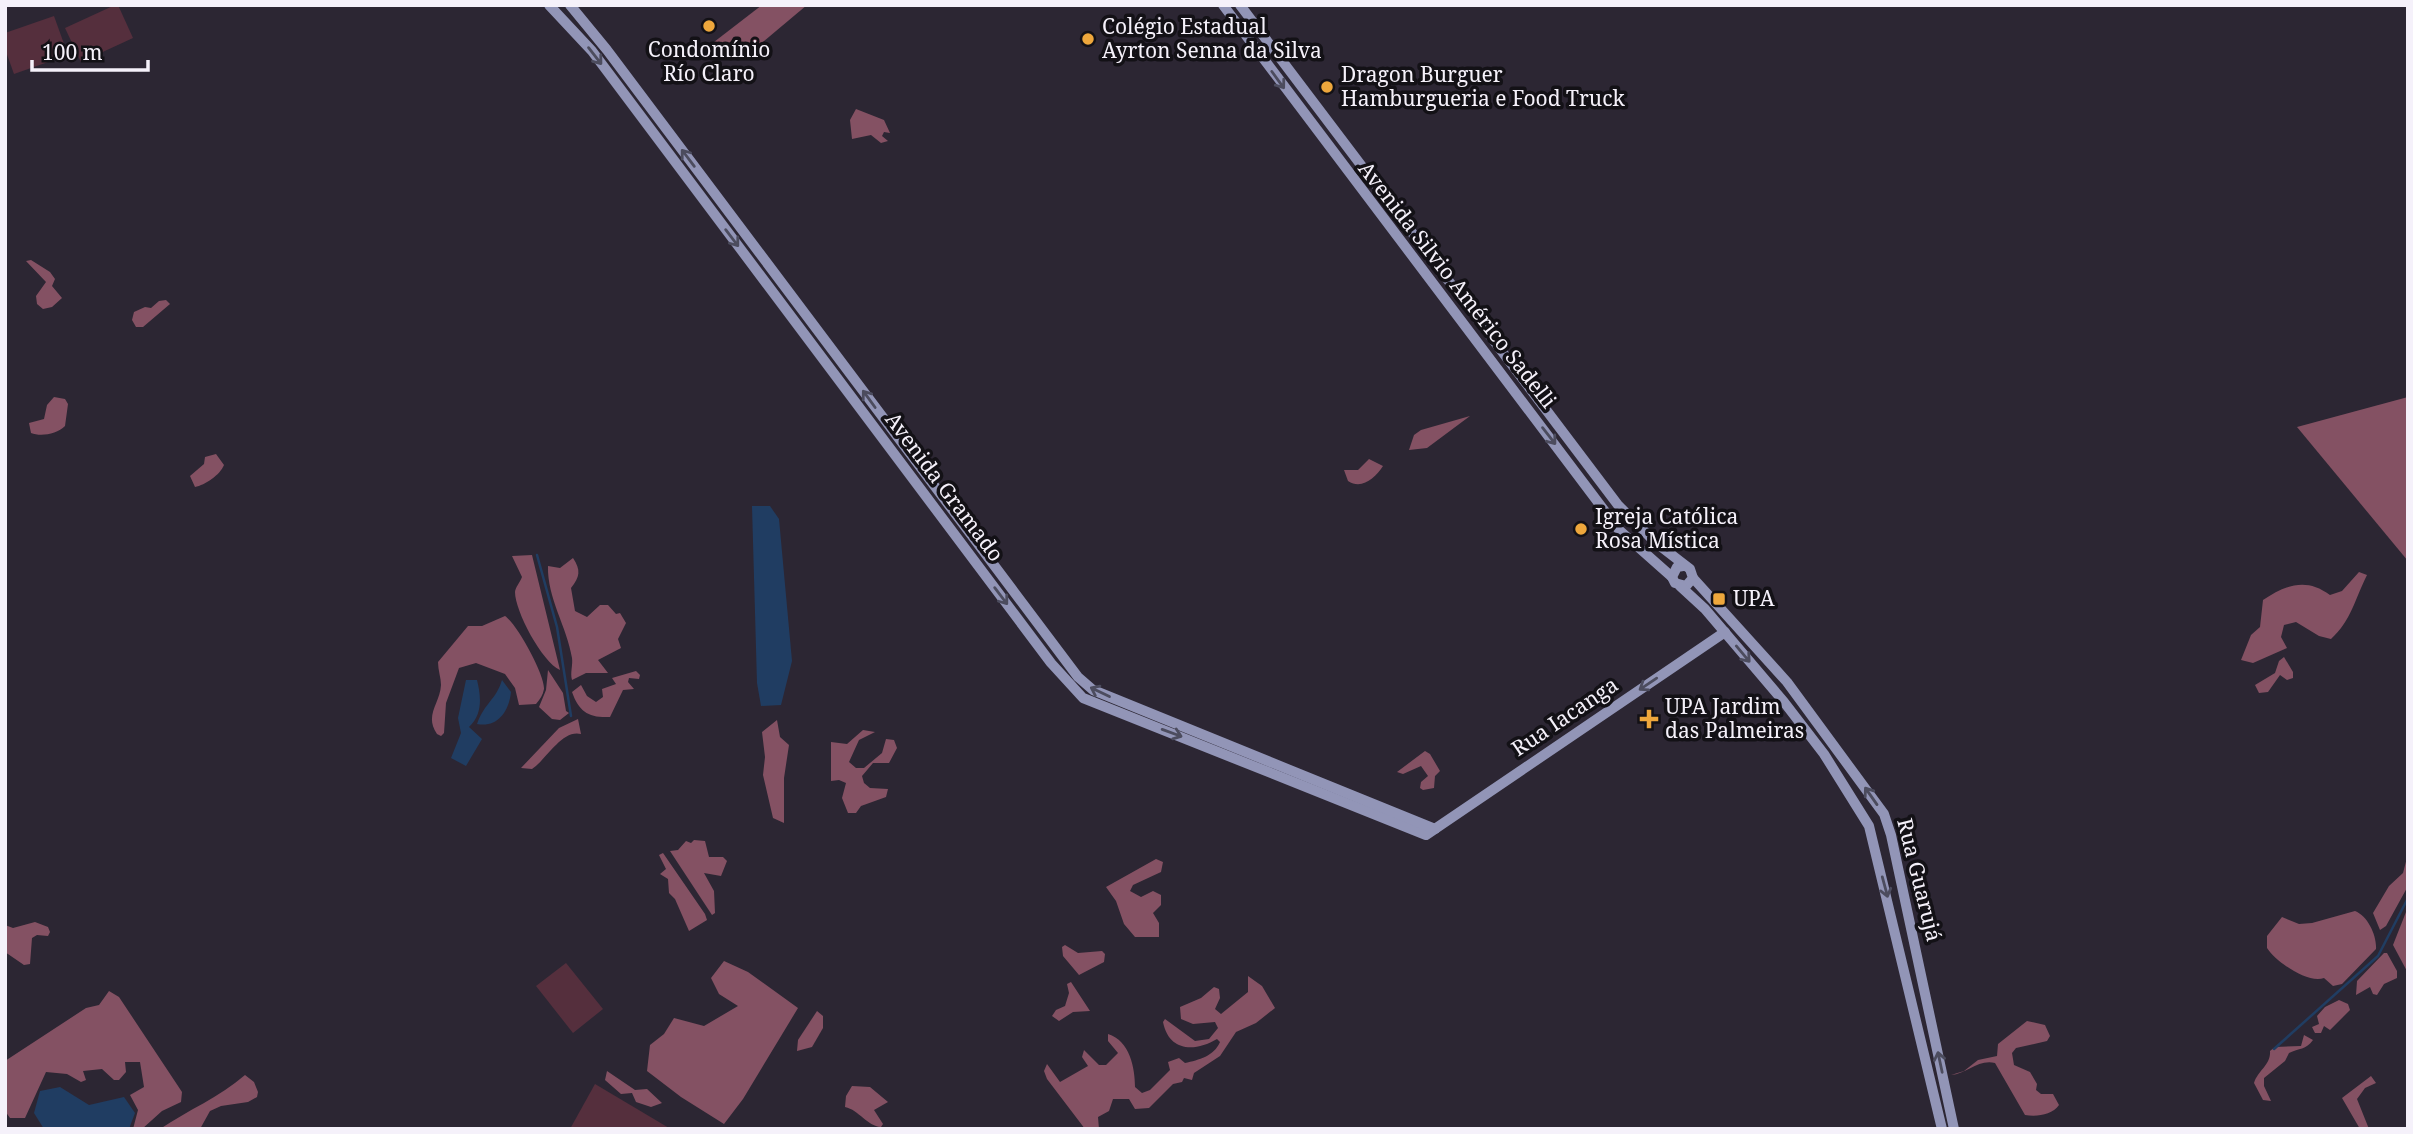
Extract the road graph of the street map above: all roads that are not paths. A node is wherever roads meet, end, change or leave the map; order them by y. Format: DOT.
graph roads {
  1 [pos="549,5"];
  2 [pos="570,5"];
  3 [pos="1223,5"];
  4 [pos="1240,5"];
  5 [pos="1683,566"];
  6 [pos="1693,578"];
  7 [pos="1676,582"];
  8 [pos="1725,632"];
  9 [pos="1430,832"];
  10 [pos="1942,1129"];
  11 [pos="1954,1129"];
  1 -- 9 [label="street, Avenida Gramado, one-way"];
  9 -- 2 [label="street, Avenida Gramado, one-way"];
  3 -- 7 [label="street, Avenida Silvio Américo Sadelli, one-way"];
  4 -- 5 [label="street, Avenida Silvio Américo Sadelli"];
  5 -- 6 [label="street"];
  5 -- 7 [label="street"];
  6 -- 7 [label="street"];
  11 -- 6 [label="street, Rua Guarujá, one-way"];
  7 -- 8 [label="street, Rua Guarujá"];
  8 -- 9 [label="street, Rua Iacanga, one-way"];
  8 -- 10 [label="street, Rua Guarujá, one-way"];
}
